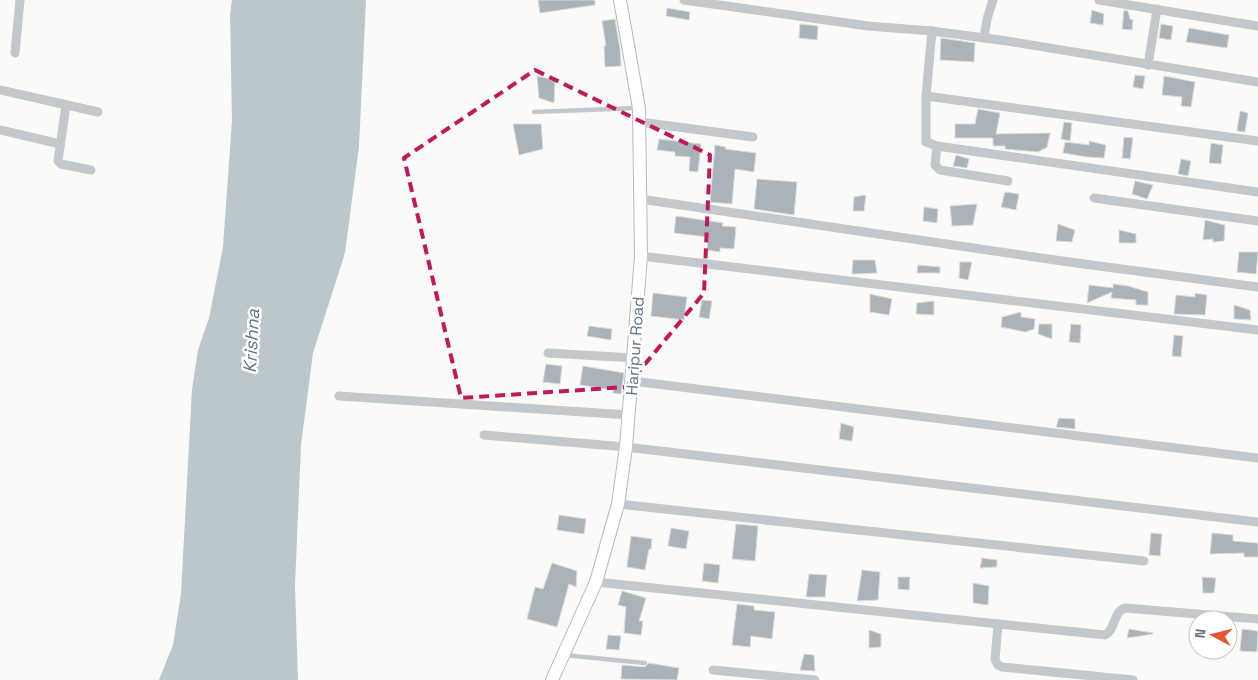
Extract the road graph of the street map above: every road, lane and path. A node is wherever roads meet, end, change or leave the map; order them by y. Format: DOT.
graph roads {
  1 [pos="20,0"];
  2 [pos="620,0"];
  3 [pos="684,0"];
  4 [pos="993,0"];
  5 [pos="1100,0"];
  6 [pos="1157,9"];
  7 [pos="1258,26"];
  8 [pos="932,31"];
  9 [pos="984,38"];
  10 [pos="15,53"];
  11 [pos="1148,65"];
  12 [pos="1258,82"];
  13 [pos="0,90"];
  14 [pos="926,96"];
  15 [pos="66,105"];
  16 [pos="640,108"];
  17 [pos="98,112"];
  18 [pos="534,112"];
  19 [pos="640,122"];
  20 [pos="0,130"];
  21 [pos="754,137"];
  22 [pos="1258,141"];
  23 [pos="60,144"];
  24 [pos="937,146"];
  25 [pos="91,170"];
  26 [pos="1008,181"];
  27 [pos="1258,192"];
  28 [pos="1094,198"];
  29 [pos="640,199"];
  30 [pos="1258,221"];
  31 [pos="641,256"];
  32 [pos="1258,287"];
  33 [pos="1258,330"];
  34 [pos="548,353"];
  35 [pos="634,358"];
  36 [pos="632,381"];
  37 [pos="339,396"];
  38 [pos="629,415"];
  39 [pos="484,434"];
  40 [pos="626,447"];
  41 [pos="1258,458"];
  42 [pos="618,504"];
  43 [pos="1258,522"];
  44 [pos="1144,561"];
  45 [pos="596,582"];
  46 [pos="1258,619"];
  47 [pos="998,624"];
  48 [pos="563,655"];
  49 [pos="645,663"];
  50 [pos="713,670"];
  51 [pos="753,677"];
  52 [pos="552,680"];
  53 [pos="815,680"];
  54 [pos="1133,680"];
  1 -- 10 [label="street"];
  2 -- 16 [label="street, Haripur Road"];
  3 -- 8 [label="street"];
  4 -- 9 [label="street"];
  5 -- 6 [label="street"];
  6 -- 7 [label="street"];
  6 -- 11 [label="street"];
  8 -- 9 [label="street"];
  8 -- 14 [label="street"];
  9 -- 11 [label="street"];
  11 -- 12 [label="street"];
  13 -- 15 [label="street"];
  14 -- 22 [label="street"];
  14 -- 24 [label="street"];
  15 -- 17 [label="street"];
  15 -- 23 [label="street"];
  16 -- 18 [label="lane"];
  16 -- 19 [label="street, Haripur Road"];
  19 -- 21 [label="street"];
  19 -- 29 [label="street, Haripur Road"];
  20 -- 23 [label="street"];
  23 -- 25 [label="street"];
  24 -- 26 [label="street"];
  24 -- 27 [label="street"];
  28 -- 30 [label="street"];
  29 -- 31 [label="street, Haripur Road"];
  29 -- 32 [label="street"];
  31 -- 33 [label="street"];
  31 -- 35 [label="street, Haripur Road"];
  34 -- 35 [label="street"];
  35 -- 36 [label="street, Haripur Road"];
  36 -- 38 [label="street, Haripur Road"];
  36 -- 41 [label="street"];
  37 -- 38 [label="street"];
  38 -- 40 [label="street, Haripur Road"];
  39 -- 40 [label="street"];
  40 -- 42 [label="street, Haripur Road"];
  40 -- 43 [label="street"];
  42 -- 44 [label="street"];
  42 -- 45 [label="street, Haripur Road"];
  45 -- 47 [label="street"];
  45 -- 48 [label="street, Haripur Road"];
  46 -- 47 [label="street"];
  47 -- 54 [label="street"];
  48 -- 49 [label="lane"];
  48 -- 52 [label="street, Haripur Road"];
  50 -- 51 [label="street"];
  51 -- 53 [label="street"];
}
